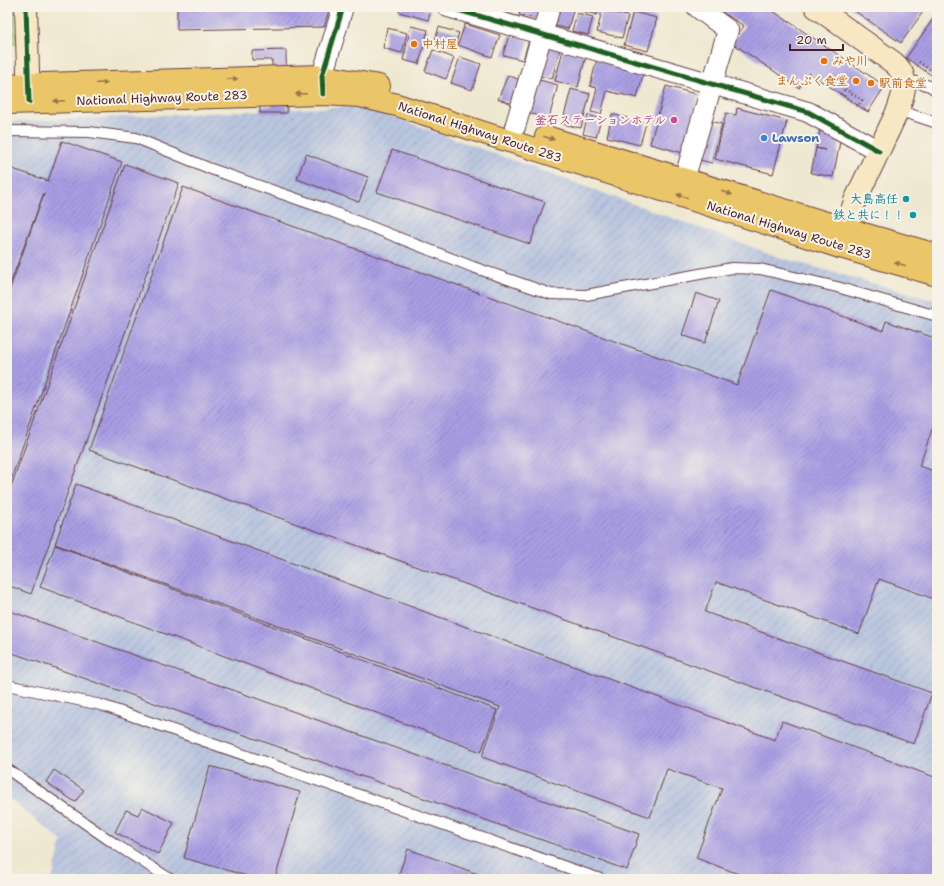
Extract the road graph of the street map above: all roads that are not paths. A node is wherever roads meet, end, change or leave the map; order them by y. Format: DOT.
graph roads {
  1 [pos="26,7"];
  2 [pos="343,7"];
  3 [pos="448,7"];
  4 [pos="550,7"];
  5 [pos="697,7"];
  6 [pos="816,7"];
  7 [pos="542,35"];
  8 [pos="905,79"];
  9 [pos="712,84"];
  10 [pos="7,85"];
  11 [pos="323,85"];
  12 [pos="937,91"];
  13 [pos="29,94"];
  14 [pos="7,103"];
  15 [pos="898,110"];
  16 [pos="937,124"];
  17 [pos="515,127"];
  18 [pos="7,131"];
  19 [pos="880,151"];
  20 [pos="684,180"];
  21 [pos="843,238"];
  22 [pos="937,255"];
  23 [pos="937,275"];
  24 [pos="937,316"];
  25 [pos="7,685"];
  26 [pos="7,769"];
  27 [pos="170,879"];
  28 [pos="600,879"];
  1 -- 13 [label="street"];
  2 -- 11 [label="street"];
  3 -- 7 [label="street"];
  4 -- 7 [label="street"];
  5 -- 9 [label="street"];
  6 -- 8 [label="street"];
  7 -- 9 [label="street"];
  7 -- 17 [label="street"];
  8 -- 12 [label="lane"];
  8 -- 15 [label="street"];
  9 -- 19 [label="street"];
  9 -- 20 [label="street"];
  10 -- 13 [label="highway, National Highway Route 283"];
  11 -- 13 [label="highway, National Highway Route 283"];
  11 -- 17 [label="highway, National Highway Route 283"];
  21 -- 11 [label="highway, National Highway Route 283, one-way"];
  13 -- 14 [label="highway, National Highway Route 283"];
  15 -- 16 [label="lane"];
  15 -- 19 [label="street"];
  17 -- 20 [label="highway, National Highway Route 283, one-way"];
  18 -- 24 [label="lane"];
  19 -- 21 [label="street"];
  20 -- 21 [label="highway, National Highway Route 283, one-way"];
  21 -- 22 [label="highway, National Highway Route 283"];
  23 -- 21 [label="highway, National Highway Route 283, one-way"];
  25 -- 28 [label="lane"];
  26 -- 27 [label="lane"];
}
